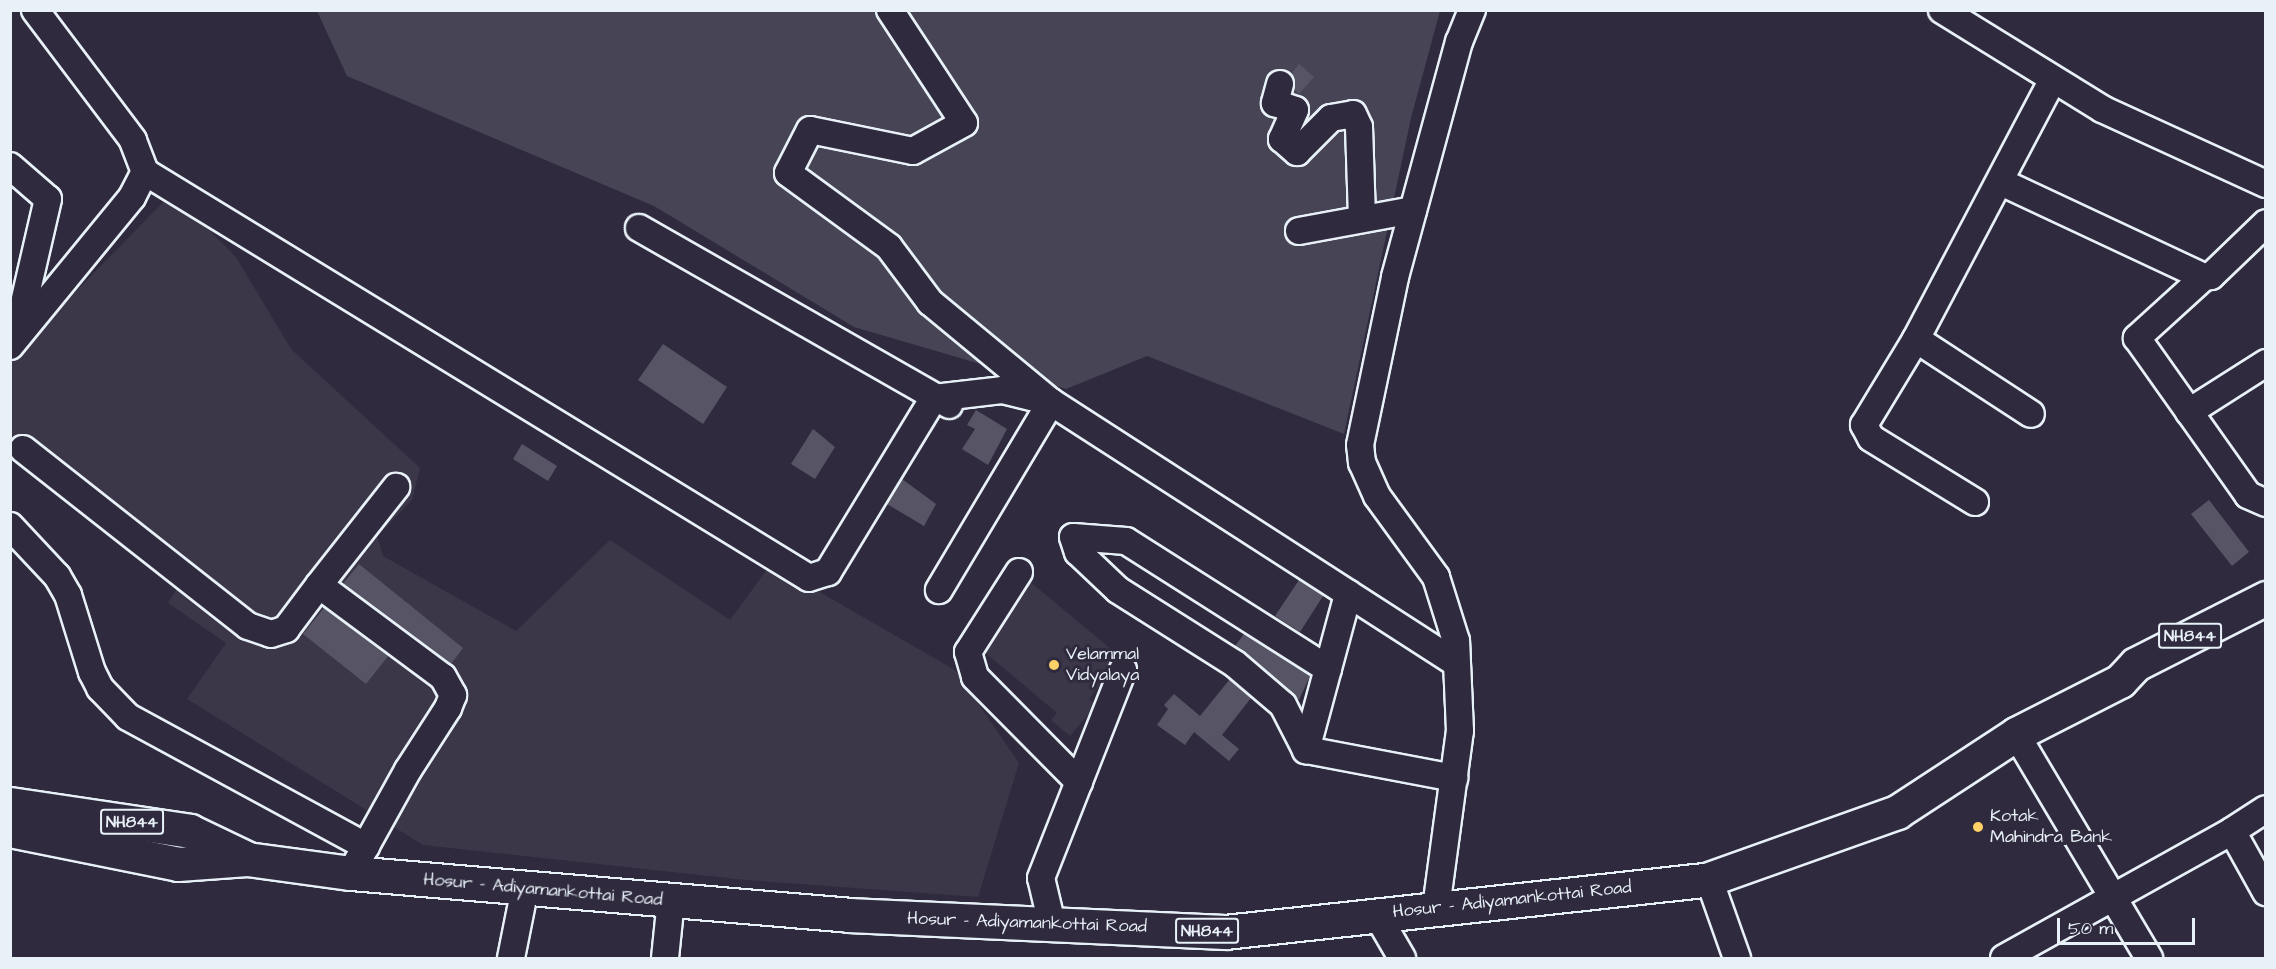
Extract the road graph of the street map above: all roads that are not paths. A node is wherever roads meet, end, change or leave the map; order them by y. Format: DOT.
graph roads {
  1 [pos="35,10"];
  2 [pos="890,10"];
  3 [pos="1472,10"];
  4 [pos="1942,10"];
  5 [pos="2052,81"];
  6 [pos="1280,84"];
  7 [pos="10,166"];
  8 [pos="145,172"];
  9 [pos="2001,182"];
  10 [pos="2265,184"];
  11 [pos="1413,210"];
  12 [pos="1362,219"];
  13 [pos="2265,223"];
  14 [pos="639,228"];
  15 [pos="1299,231"];
  16 [pos="2204,277"];
  17 [pos="1916,339"];
  18 [pos="13,343"];
  19 [pos="2265,363"];
  20 [pos="934,398"];
  21 [pos="1051,402"];
  22 [pos="962,412"];
  23 [pos="2189,412"];
  24 [pos="2031,414"];
  25 [pos="23,449"];
  26 [pos="396,487"];
  27 [pos="1975,502"];
  28 [pos="2265,503"];
  29 [pos="10,526"];
  30 [pos="1019,572"];
  31 [pos="319,585"];
  32 [pos="939,590"];
  33 [pos="1348,594"];
  34 [pos="2265,598"];
  35 [pos="2265,617"];
  36 [pos="1457,664"];
  37 [pos="1328,669"];
  38 [pos="1123,670"];
  39 [pos="2120,681"];
  40 [pos="2016,734"];
  41 [pos="1305,750"];
  42 [pos="1454,778"];
  43 [pos="1079,782"];
  44 [pos="10,804"];
  45 [pos="2265,809"];
  46 [pos="10,830"];
  47 [pos="2232,831"];
  48 [pos="248,859"];
  49 [pos="358,860"];
  50 [pos="1709,879"];
  51 [pos="525,888"];
  52 [pos="2265,892"];
  53 [pos="2114,896"];
  54 [pos="671,900"];
  55 [pos="1436,908"];
  56 [pos="1377,915"];
  57 [pos="1052,924"];
  58 [pos="511,958"];
  59 [pos="665,958"];
  60 [pos="1402,958"];
  61 [pos="1737,958"];
  62 [pos="2004,958"];
  63 [pos="2149,958"];
  1 -- 8 [label="street"];
  2 -- 21 [label="street"];
  3 -- 11 [label="street"];
  4 -- 5 [label="street"];
  5 -- 9 [label="street"];
  5 -- 10 [label="street"];
  6 -- 12 [label="street"];
  7 -- 18 [label="street"];
  8 -- 18 [label="street"];
  8 -- 20 [label="street"];
  9 -- 16 [label="street"];
  9 -- 17 [label="street"];
  11 -- 12 [label="street"];
  11 -- 36 [label="street"];
  12 -- 15 [label="street"];
  13 -- 16 [label="street"];
  14 -- 20 [label="street"];
  16 -- 23 [label="street"];
  17 -- 24 [label="street"];
  17 -- 27 [label="street"];
  19 -- 23 [label="street"];
  20 -- 21 [label="street"];
  20 -- 22 [label="street"];
  21 -- 32 [label="street"];
  21 -- 33 [label="street"];
  23 -- 28 [label="street"];
  25 -- 31 [label="street"];
  26 -- 31 [label="street"];
  29 -- 49 [label="street"];
  30 -- 43 [label="street"];
  31 -- 49 [label="street"];
  33 -- 36 [label="street"];
  33 -- 37 [label="street"];
  34 -- 39 [label="highway, Hosur - Adiyamankottai Road / NH844"];
  35 -- 39 [label="highway, Hosur - Adiyamankottai Road / NH844"];
  36 -- 42 [label="street"];
  37 -- 41 [label="street"];
  37 -- 41 [label="street"];
  38 -- 43 [label="street"];
  39 -- 40 [label="highway, Hosur - Adiyamankottai Road / NH844"];
  40 -- 50 [label="highway, Hosur - Adiyamankottai Road / NH844"];
  40 -- 53 [label="street"];
  41 -- 42 [label="street"];
  42 -- 55 [label="street"];
  43 -- 57 [label="street"];
  44 -- 48 [label="highway, Hosur - Adiyamankottai Road / NH844"];
  45 -- 47 [label="street"];
  46 -- 48 [label="highway, Hosur - Adiyamankottai Road / NH844"];
  47 -- 52 [label="street"];
  47 -- 53 [label="street"];
  48 -- 49 [label="highway, Hosur - Adiyamankottai Road / NH844"];
  49 -- 51 [label="highway, Hosur - Adiyamankottai Road / NH844"];
  50 -- 55 [label="highway, Hosur - Adiyamankottai Road / NH844"];
  50 -- 61 [label="street"];
  51 -- 54 [label="highway, Hosur - Adiyamankottai Road / NH844"];
  51 -- 58 [label="street"];
  53 -- 62 [label="street"];
  53 -- 63 [label="street"];
  54 -- 57 [label="highway, Hosur - Adiyamankottai Road / NH844"];
  54 -- 59 [label="street"];
  55 -- 56 [label="highway, Hosur - Adiyamankottai Road / NH844"];
  56 -- 57 [label="highway, Hosur - Adiyamankottai Road / NH844"];
  56 -- 60 [label="street"];
}
